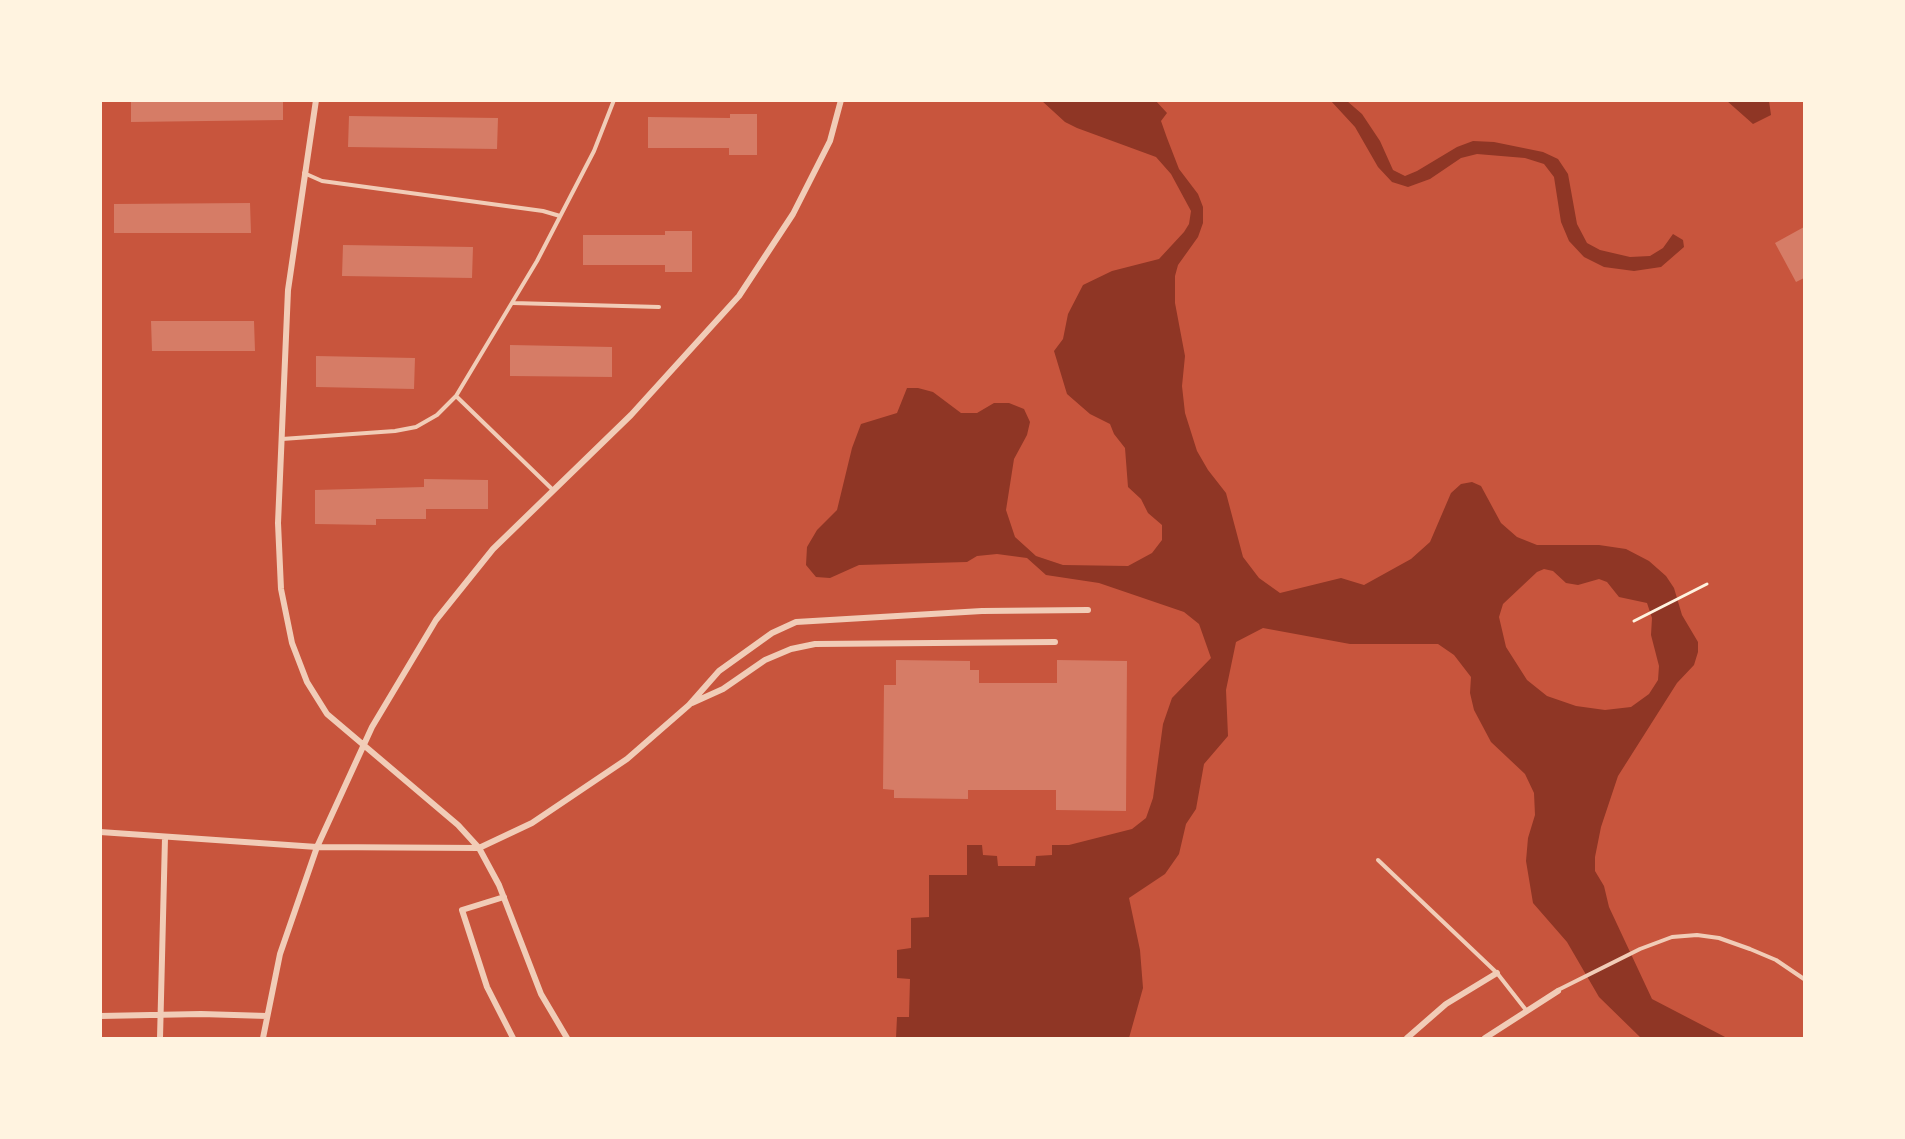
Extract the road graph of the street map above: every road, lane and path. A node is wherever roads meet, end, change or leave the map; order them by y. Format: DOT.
graph roads {
  1 [pos="316,100"];
  2 [pos="614,100"];
  3 [pos="841,100"];
  4 [pos="304,173"];
  5 [pos="560,216"];
  6 [pos="512,303"];
  7 [pos="659,307"];
  8 [pos="456,396"];
  9 [pos="282,439"];
  10 [pos="553,491"];
  11 [pos="1707,584"];
  12 [pos="1088,610"];
  13 [pos="1634,621"];
  14 [pos="1055,642"];
  15 [pos="688,705"];
  16 [pos="363,747"];
  17 [pos="100,832"];
  18 [pos="165,838"];
  19 [pos="317,847"];
  20 [pos="479,848"];
  21 [pos="1378,860"];
  22 [pos="504,897"];
  23 [pos="1497,973"];
  24 [pos="1804,979"];
  25 [pos="1558,991"];
  26 [pos="1526,1010"];
  27 [pos="160,1015"];
  28 [pos="100,1016"];
  29 [pos="267,1017"];
  30 [pos="160,1038"];
  31 [pos="263,1038"];
  32 [pos="513,1038"];
  33 [pos="567,1038"];
  34 [pos="1407,1038"];
  35 [pos="1485,1038"];
  1 -- 4 [label="street"];
  2 -- 5 [label="lane"];
  3 -- 10 [label="street"];
  4 -- 5 [label="lane"];
  4 -- 9 [label="street"];
  5 -- 6 [label="lane"];
  6 -- 7 [label="lane"];
  6 -- 8 [label="lane"];
  8 -- 9 [label="lane"];
  8 -- 10 [label="lane"];
  9 -- 16 [label="street"];
  10 -- 16 [label="street"];
  11 -- 13 [label="path"];
  12 -- 15 [label="street"];
  14 -- 15 [label="street"];
  15 -- 20 [label="street"];
  16 -- 19 [label="street"];
  16 -- 20 [label="street"];
  17 -- 18 [label="street"];
  18 -- 19 [label="street"];
  18 -- 27 [label="street"];
  19 -- 20 [label="street"];
  19 -- 29 [label="street"];
  20 -- 22 [label="street"];
  21 -- 23 [label="lane"];
  22 -- 32 [label="street"];
  22 -- 33 [label="street"];
  23 -- 26 [label="lane"];
  23 -- 34 [label="street"];
  24 -- 25 [label="lane"];
  25 -- 26 [label="street"];
  26 -- 35 [label="street"];
  27 -- 28 [label="street"];
  27 -- 29 [label="street"];
  27 -- 30 [label="street"];
  29 -- 31 [label="street"];
}
